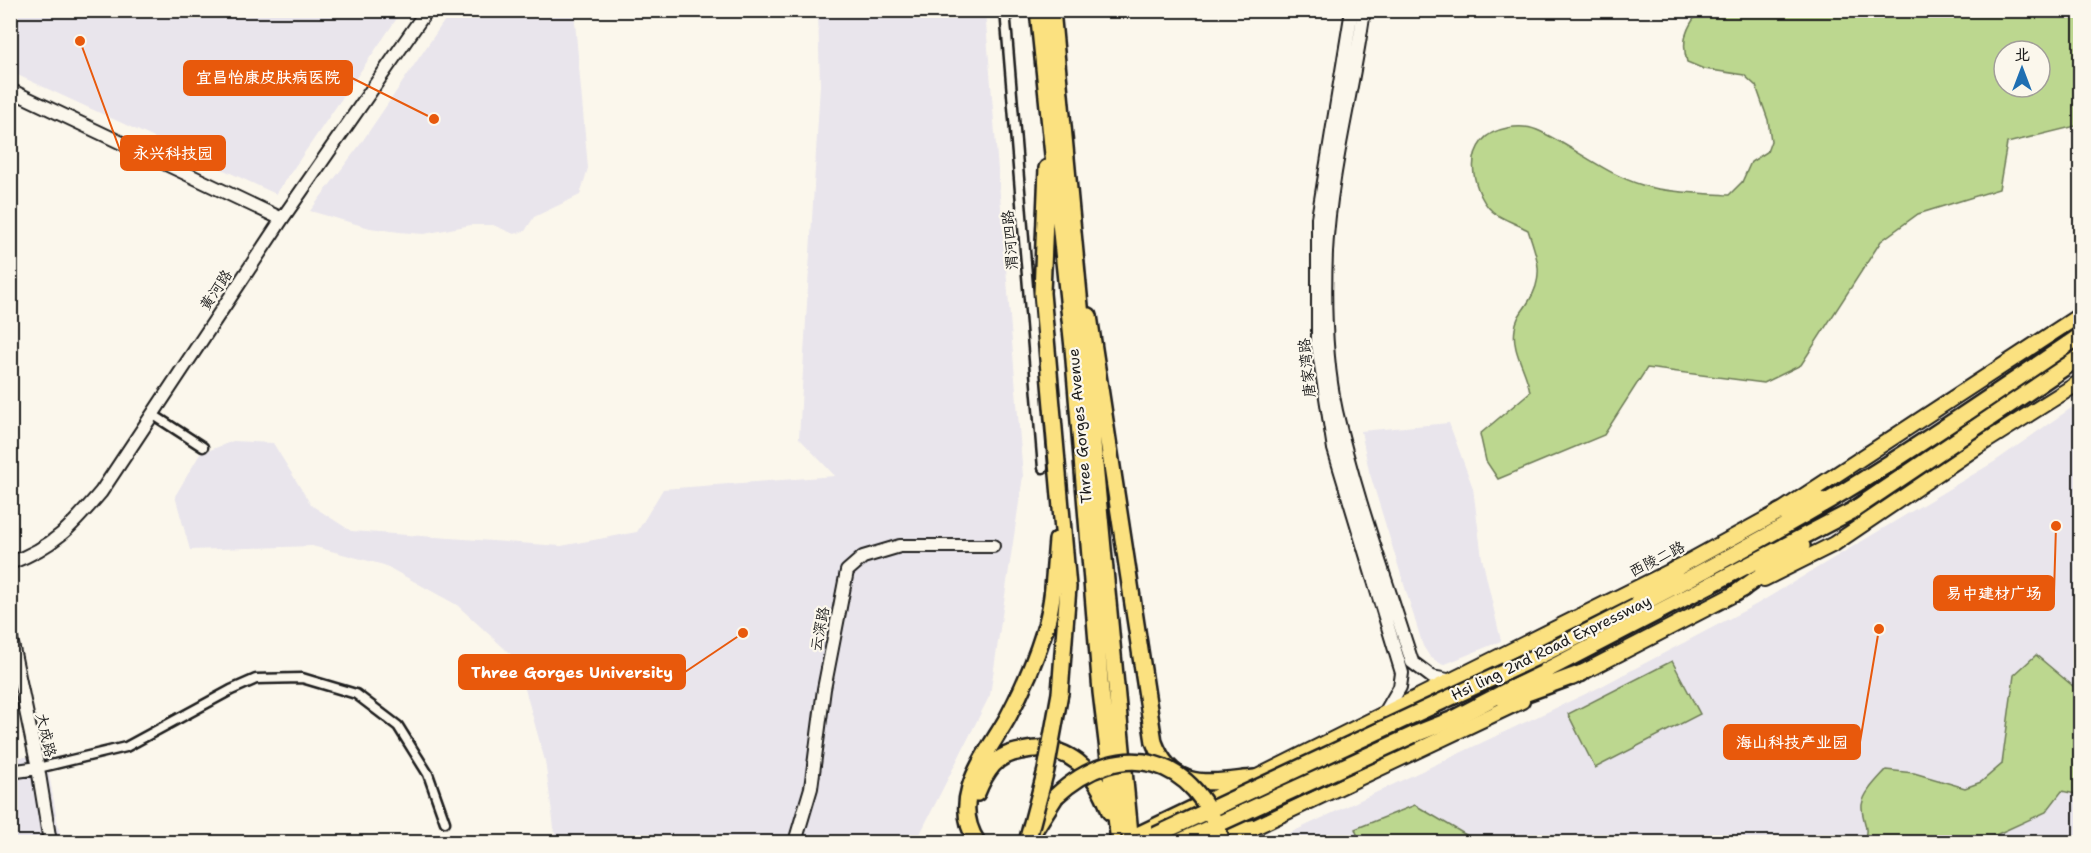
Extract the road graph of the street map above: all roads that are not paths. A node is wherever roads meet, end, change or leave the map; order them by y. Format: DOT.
graph roads {
  1 [pos="427,10"];
  2 [pos="1005,10"];
  3 [pos="1038,10"];
  4 [pos="1052,10"];
  5 [pos="1353,10"];
  6 [pos="1364,10"];
  7 [pos="10,90"];
  8 [pos="1049,126"];
  9 [pos="1070,214"];
  10 [pos="282,219"];
  11 [pos="2080,315"];
  12 [pos="2080,336"];
  13 [pos="2080,357"];
  14 [pos="2080,382"];
  15 [pos="152,414"];
  16 [pos="203,447"];
  17 [pos="1043,468"];
  18 [pos="1846,490"];
  19 [pos="1061,499"];
  20 [pos="1852,511"];
  21 [pos="1779,512"];
  22 [pos="993,546"];
  23 [pos="10,563"];
  24 [pos="1677,568"];
  25 [pos="1736,593"];
  26 [pos="1602,625"];
  27 [pos="10,634"];
  28 [pos="1582,673"];
  29 [pos="1454,681"];
  30 [pos="1386,711"];
  31 [pos="1451,720"];
  32 [pos="1300,756"];
  33 [pos="38,768"];
  34 [pos="10,772"];
  35 [pos="1255,778"];
  36 [pos="1331,791"];
  37 [pos="1226,793"];
  38 [pos="445,822"];
  39 [pos="1253,828"];
  40 [pos="1128,840"];
  41 [pos="1179,841"];
  42 [pos="50,843"];
  43 [pos="795,843"];
  44 [pos="977,843"];
  45 [pos="988,843"];
  46 [pos="1027,843"];
  47 [pos="1222,843"];
  48 [pos="1235,843"];
  1 -- 10 [label="main road, 黄河路"];
  2 -- 17 [label="street, 渭河四路"];
  3 -- 8 [label="highway, Three Gorges Avenue"];
  4 -- 9 [label="highway, Three Gorges Avenue"];
  5 -- 30 [label="main road, 唐家湾路"];
  6 -- 29 [label="main road, 唐家湾路"];
  7 -- 10 [label="main road"];
  8 -- 19 [label="highway"];
  8 -- 40 [label="highway, Three Gorges Avenue"];
  9 -- 35 [label="highway"];
  9 -- 40 [label="highway, Three Gorges Avenue"];
  10 -- 15 [label="main road, 黄河路"];
  11 -- 21 [label="main road, 西陵二路"];
  12 -- 18 [label="highway, Hsi ling 2nd Road Expressway"];
  13 -- 20 [label="highway, Hsi ling 2nd Road Expressway"];
  14 -- 25 [label="main road"];
  15 -- 16 [label="street"];
  15 -- 23 [label="main road, 黄河路"];
  18 -- 21 [label="highway"];
  18 -- 26 [label="highway, Hsi ling 2nd Road Expressway"];
  19 -- 44 [label="highway"];
  19 -- 46 [label="highway, bridge"];
  20 -- 25 [label="highway"];
  20 -- 31 [label="highway, Hsi ling 2nd Road Expressway"];
  21 -- 24 [label="main road, 西陵二路"];
  22 -- 43 [label="main road, 云深路"];
  24 -- 26 [label="highway"];
  24 -- 29 [label="main road, 西陵二路"];
  25 -- 28 [label="main road"];
  26 -- 40 [label="highway, Hsi ling 2nd Road Expressway, bridge"];
  27 -- 33 [label="main road, 大成路"];
  28 -- 31 [label="highway"];
  28 -- 36 [label="main road"];
  29 -- 30 [label="main road, 西陵二路"];
  30 -- 32 [label="main road, 西陵二路"];
  31 -- 41 [label="highway, Hsi ling 2nd Road Expressway, bridge"];
  32 -- 35 [label="main road, 西陵二路"];
  32 -- 36 [label="main road"];
  33 -- 34 [label="main road"];
  33 -- 38 [label="street"];
  33 -- 42 [label="main road, 大成路"];
  35 -- 37 [label="main road, 西陵二路"];
  36 -- 39 [label="main road"];
  37 -- 40 [label="highway"];
  39 -- 41 [label="highway"];
  39 -- 48 [label="highway"];
  40 -- 45 [label="highway"];
  46 -- 47 [label="highway, bridge"];
}
